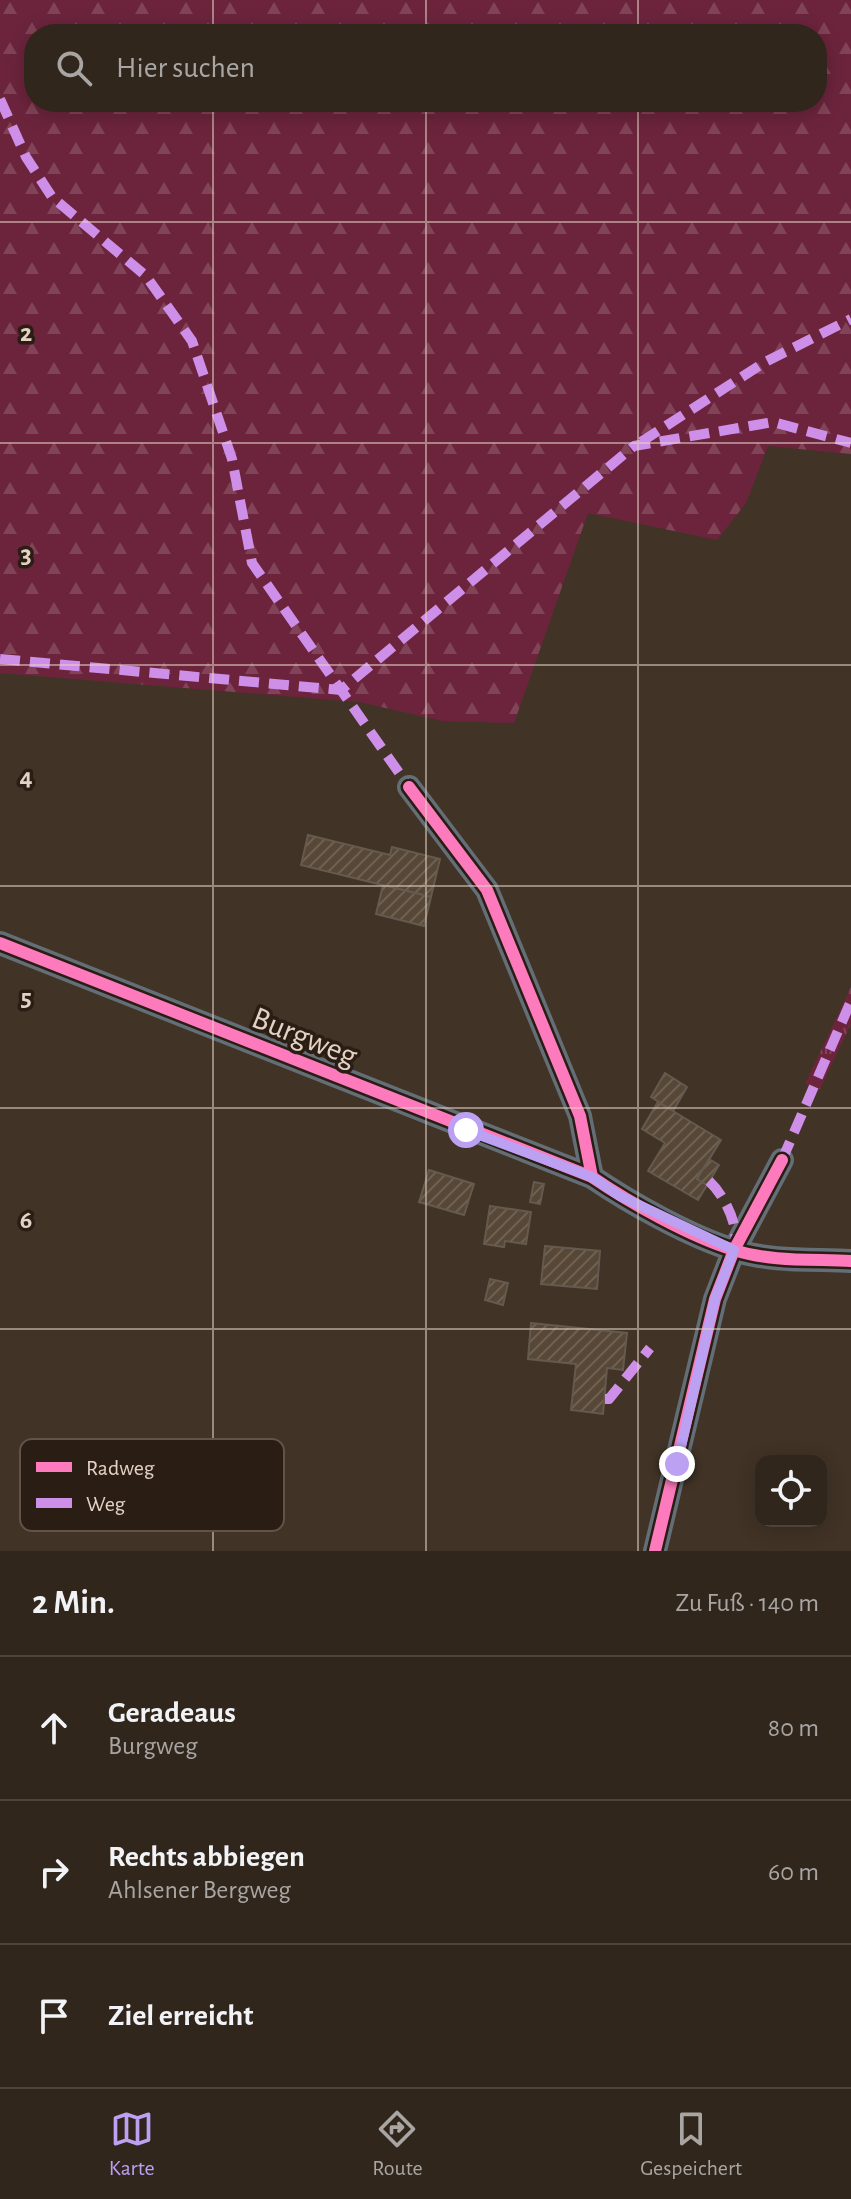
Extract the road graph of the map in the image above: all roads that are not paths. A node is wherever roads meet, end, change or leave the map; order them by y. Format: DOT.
graph roads {
  1 [pos="409,787"];
  2 [pos="0,943"];
  3 [pos="782,1160"];
  4 [pos="592,1177"];
  5 [pos="734,1250"];
  6 [pos="851,1261"];
  7 [pos="655,1551"];
  1 -- 4 [label="street"];
  2 -- 4 [label="street, Burgweg"];
  3 -- 5 [label="street"];
  4 -- 5 [label="street, Burgweg"];
  5 -- 6 [label="street, Burgweg"];
  5 -- 7 [label="street"];
}
